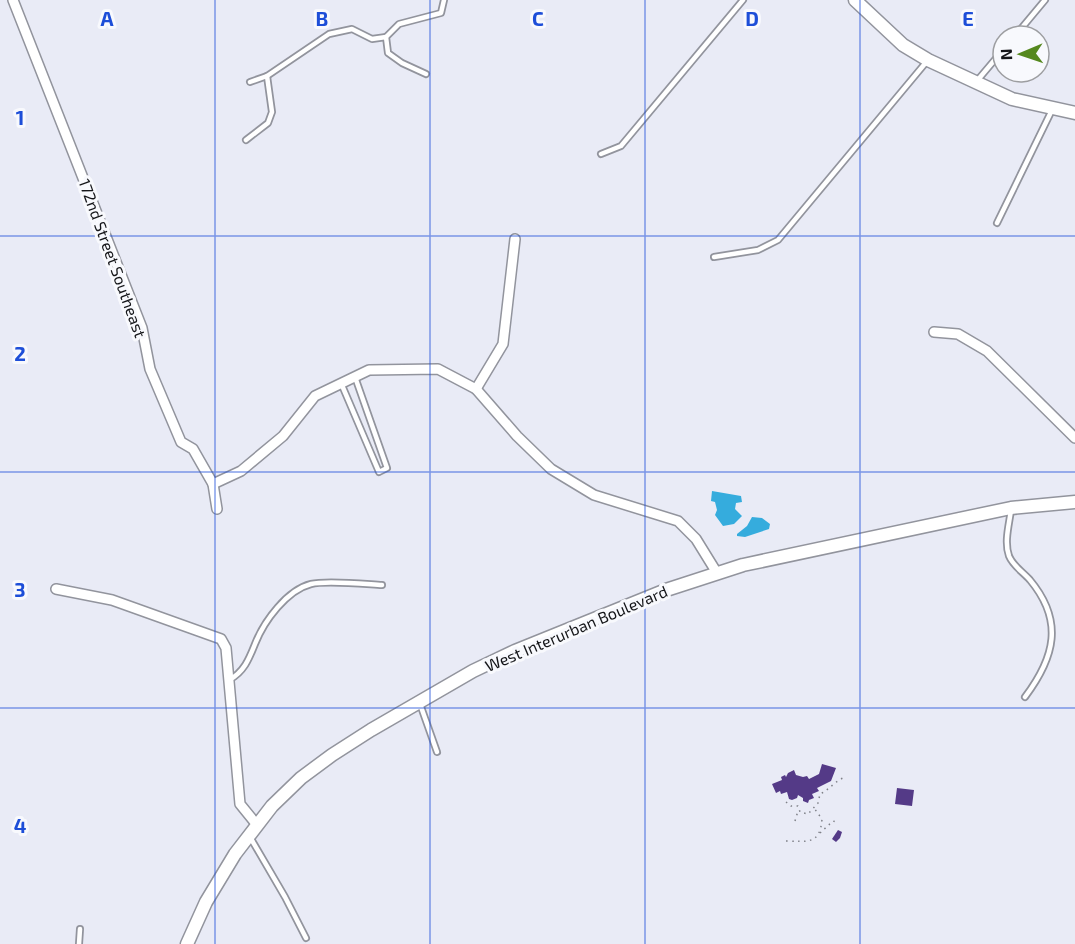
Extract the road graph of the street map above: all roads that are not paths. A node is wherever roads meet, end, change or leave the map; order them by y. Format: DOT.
graph roads {
  1 [pos="14,0"];
  2 [pos="444,0"];
  3 [pos="744,0"];
  4 [pos="855,0"];
  5 [pos="1045,0"];
  6 [pos="1025,24"];
  7 [pos="386,37"];
  8 [pos="928,60"];
  9 [pos="991,64"];
  10 [pos="426,74"];
  11 [pos="267,76"];
  12 [pos="250,82"];
  13 [pos="976,82"];
  14 [pos="1053,108"];
  15 [pos="1075,113"];
  16 [pos="246,140"];
  17 [pos="601,154"];
  18 [pos="996,223"];
  19 [pos="515,239"];
  20 [pos="714,257"];
  21 [pos="934,332"];
  22 [pos="355,377"];
  23 [pos="341,383"];
  24 [pos="476,389"];
  25 [pos="1075,438"];
  26 [pos="213,484"];
  27 [pos="1075,502"];
  28 [pos="1011,508"];
  29 [pos="217,509"];
  30 [pos="717,573"];
  31 [pos="382,585"];
  32 [pos="56,589"];
  33 [pos="229,680"];
  34 [pos="1025,697"];
  35 [pos="419,702"];
  36 [pos="437,752"];
  37 [pos="253,830"];
  38 [pos="80,929"];
  39 [pos="306,938"];
  40 [pos="79,944"];
  41 [pos="187,944"];
  1 -- 26 [label="street, 172nd Street Southeast"];
  2 -- 7 [label="lane"];
  3 -- 17 [label="lane"];
  4 -- 8 [label="street"];
  5 -- 6 [label="lane"];
  7 -- 10 [label="lane"];
  7 -- 11 [label="lane"];
  8 -- 13 [label="street"];
  8 -- 20 [label="lane"];
  9 -- 13 [label="lane"];
  11 -- 12 [label="lane"];
  11 -- 16 [label="lane"];
  13 -- 14 [label="street"];
  14 -- 15 [label="street"];
  14 -- 18 [label="lane"];
  19 -- 24 [label="street"];
  21 -- 25 [label="street"];
  22 -- 23 [label="street"];
  22 -- 23 [label="lane"];
  22 -- 24 [label="street"];
  23 -- 26 [label="street"];
  24 -- 30 [label="street"];
  26 -- 29 [label="street, 172nd Street Southeast"];
  27 -- 28 [label="street, West Interurban Boulevard"];
  28 -- 30 [label="street, West Interurban Boulevard"];
  28 -- 34 [label="lane"];
  30 -- 35 [label="street, West Interurban Boulevard"];
  31 -- 33 [label="lane"];
  32 -- 33 [label="street"];
  33 -- 37 [label="street"];
  35 -- 36 [label="lane"];
  35 -- 37 [label="street, West Interurban Boulevard"];
  37 -- 39 [label="lane"];
  37 -- 41 [label="street, West Interurban Boulevard"];
  38 -- 40 [label="lane"];
}
